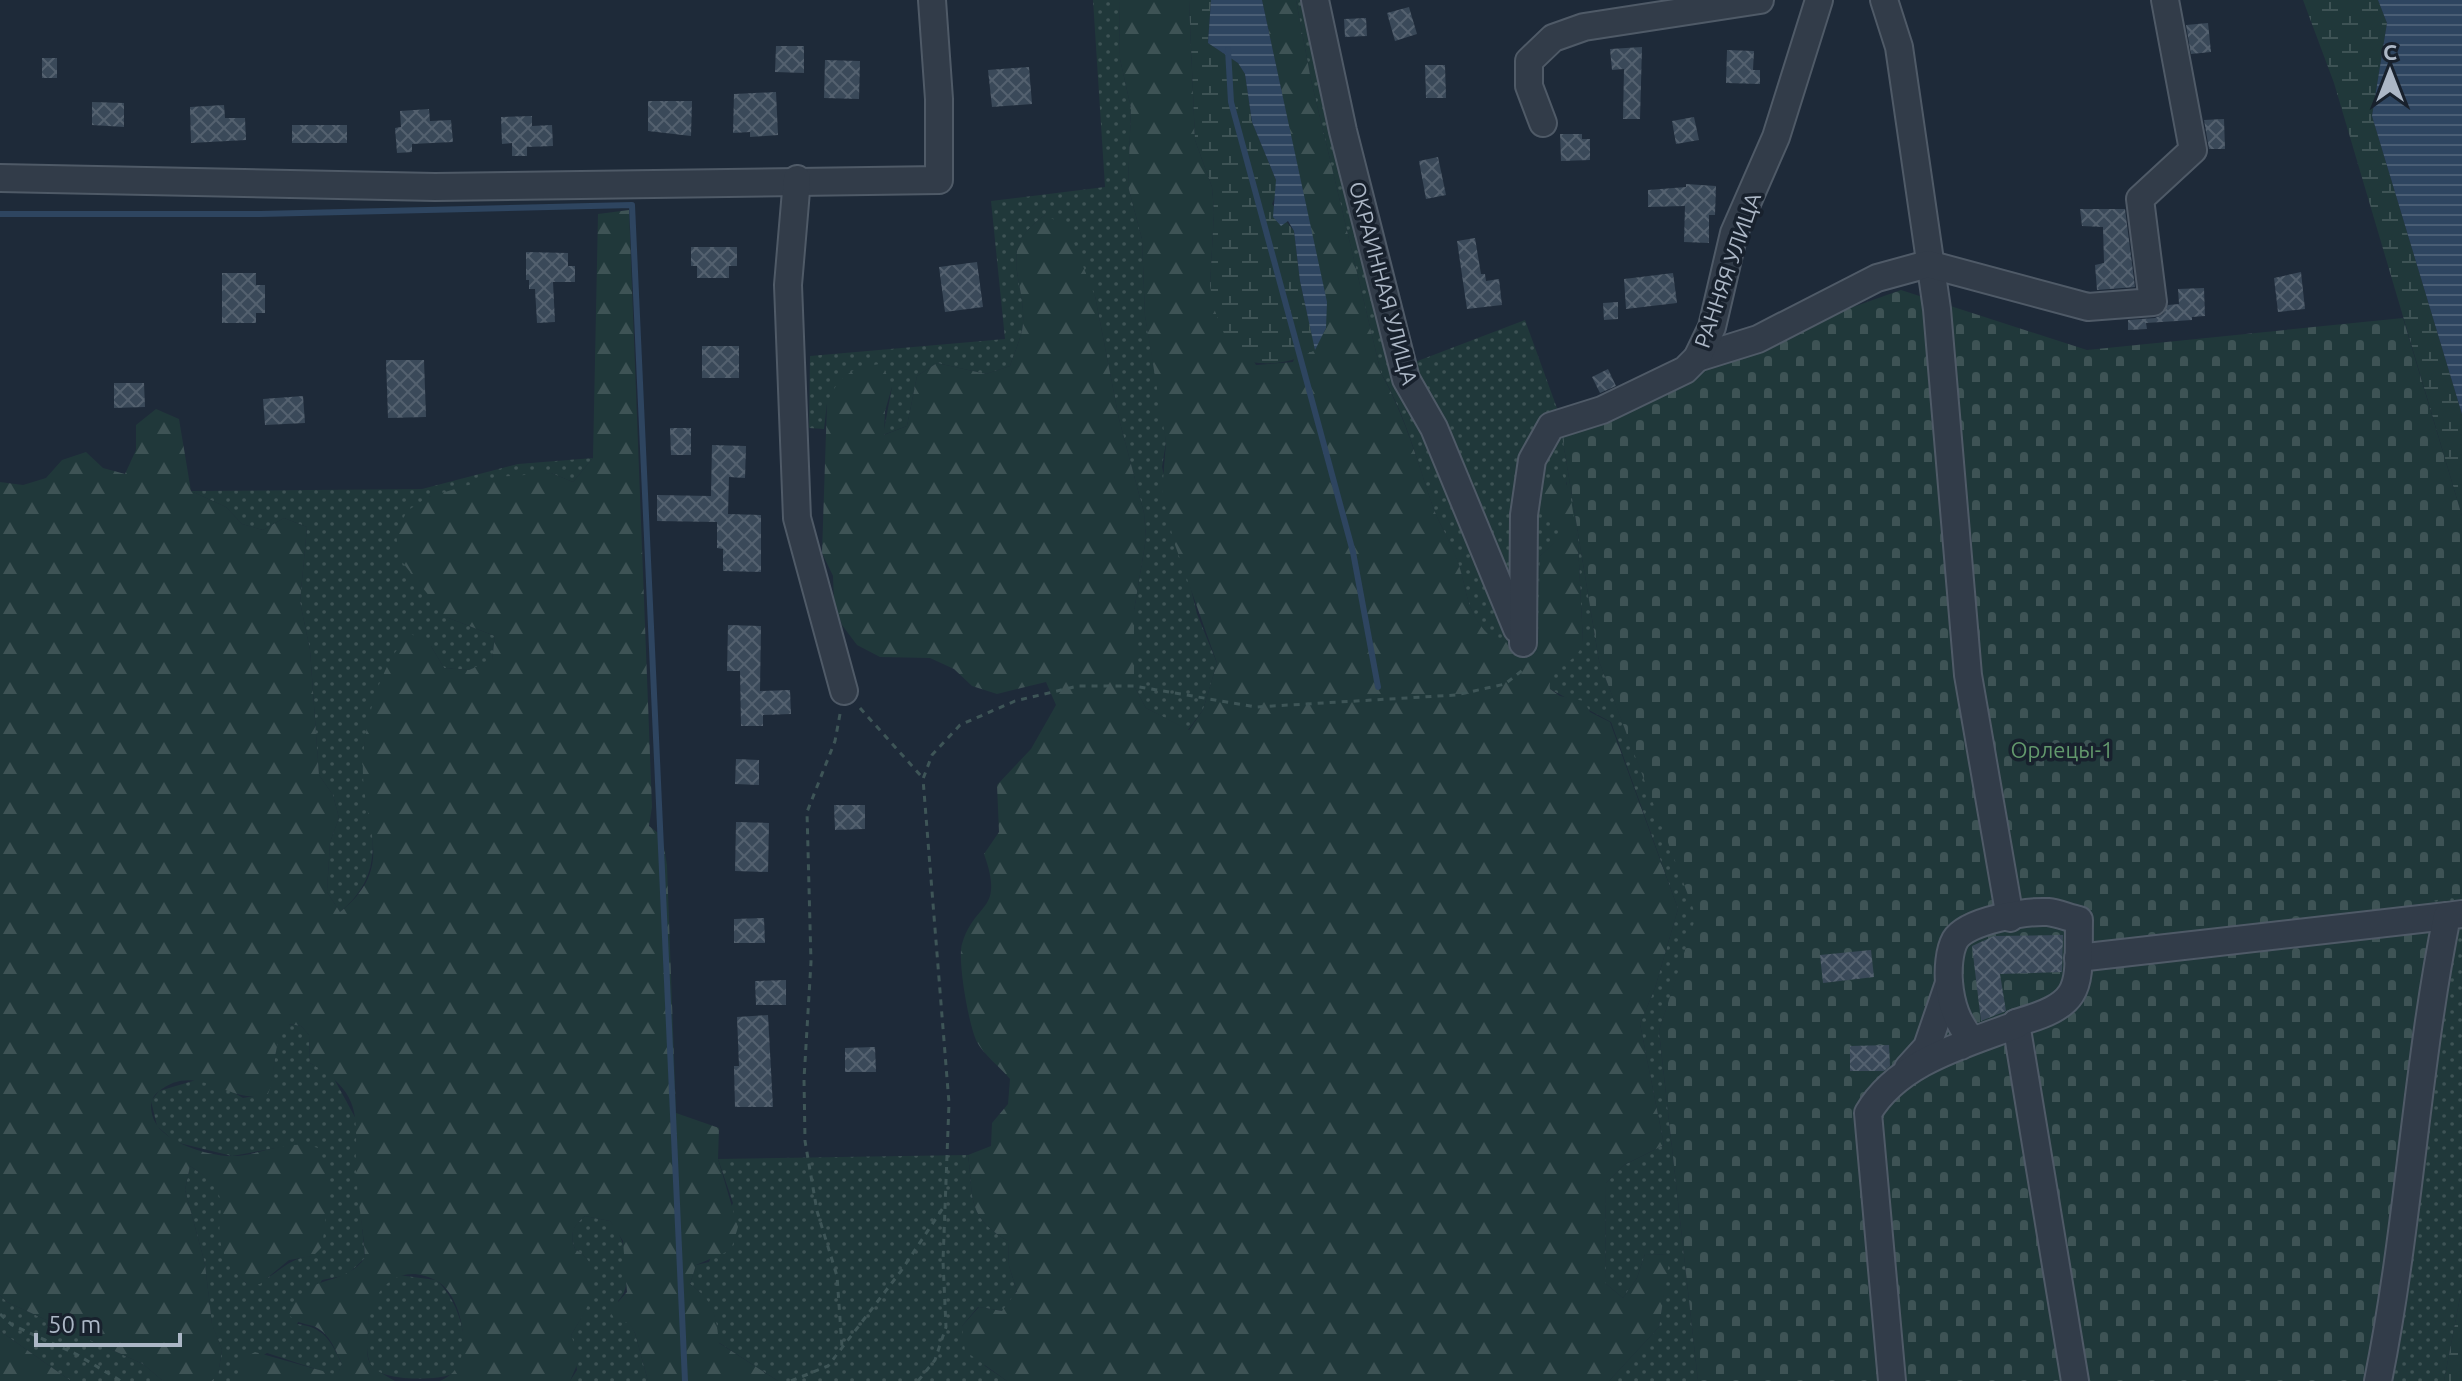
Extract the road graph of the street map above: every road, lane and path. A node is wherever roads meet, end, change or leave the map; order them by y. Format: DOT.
graph roads {
  1 [pos="932,0"];
  2 [pos="1315,0"];
  3 [pos="1760,0"];
  4 [pos="1819,0"];
  5 [pos="1884,0"];
  6 [pos="2165,0"];
  7 [pos="1543,123"];
  8 [pos="0,178"];
  9 [pos="797,179"];
  10 [pos="1928,264"];
  11 [pos="1697,358"];
  12 [pos="1523,643"];
  13 [pos="844,691"];
  14 [pos="923,779"];
  15 [pos="2454,915"];
  16 [pos="2010,918"];
  17 [pos="2078,958"];
  18 [pos="1949,983"];
  19 [pos="2016,1023"];
  20 [pos="1961,1046"];
  21 [pos="1900,1077"];
  22 [pos="947,1202"];
  23 [pos="0,1314"];
  24 [pos="842,1347"];
  25 [pos="121,1381"];
  26 [pos="791,1381"];
  27 [pos="918,1381"];
  28 [pos="1892,1381"];
  29 [pos="2075,1381"];
  30 [pos="2378,1381"];
  1 -- 9 [label="street"];
  2 -- 12 [label="street, ОКРАИННАЯ УЛИЦА"];
  3 -- 7 [label="street"];
  4 -- 11 [label="street, РАННЯЯ УЛИЦА"];
  5 -- 10 [label="street"];
  6 -- 10 [label="street"];
  8 -- 9 [label="street"];
  9 -- 13 [label="street"];
  10 -- 11 [label="street"];
  10 -- 16 [label="street"];
  11 -- 12 [label="street, РАННЯЯ УЛИЦА"];
  12 -- 14 [label="path"];
  13 -- 14 [label="path"];
  13 -- 24 [label="path"];
  14 -- 22 [label="path"];
  15 -- 17 [label="street"];
  15 -- 30 [label="street"];
  16 -- 17 [label="street"];
  16 -- 18 [label="street"];
  17 -- 19 [label="street"];
  18 -- 20 [label="street"];
  18 -- 21 [label="street"];
  19 -- 20 [label="street"];
  19 -- 29 [label="street"];
  20 -- 21 [label="street"];
  21 -- 28 [label="street"];
  22 -- 24 [label="path"];
  22 -- 27 [label="path"];
  23 -- 25 [label="path"];
  24 -- 26 [label="path"];
}
